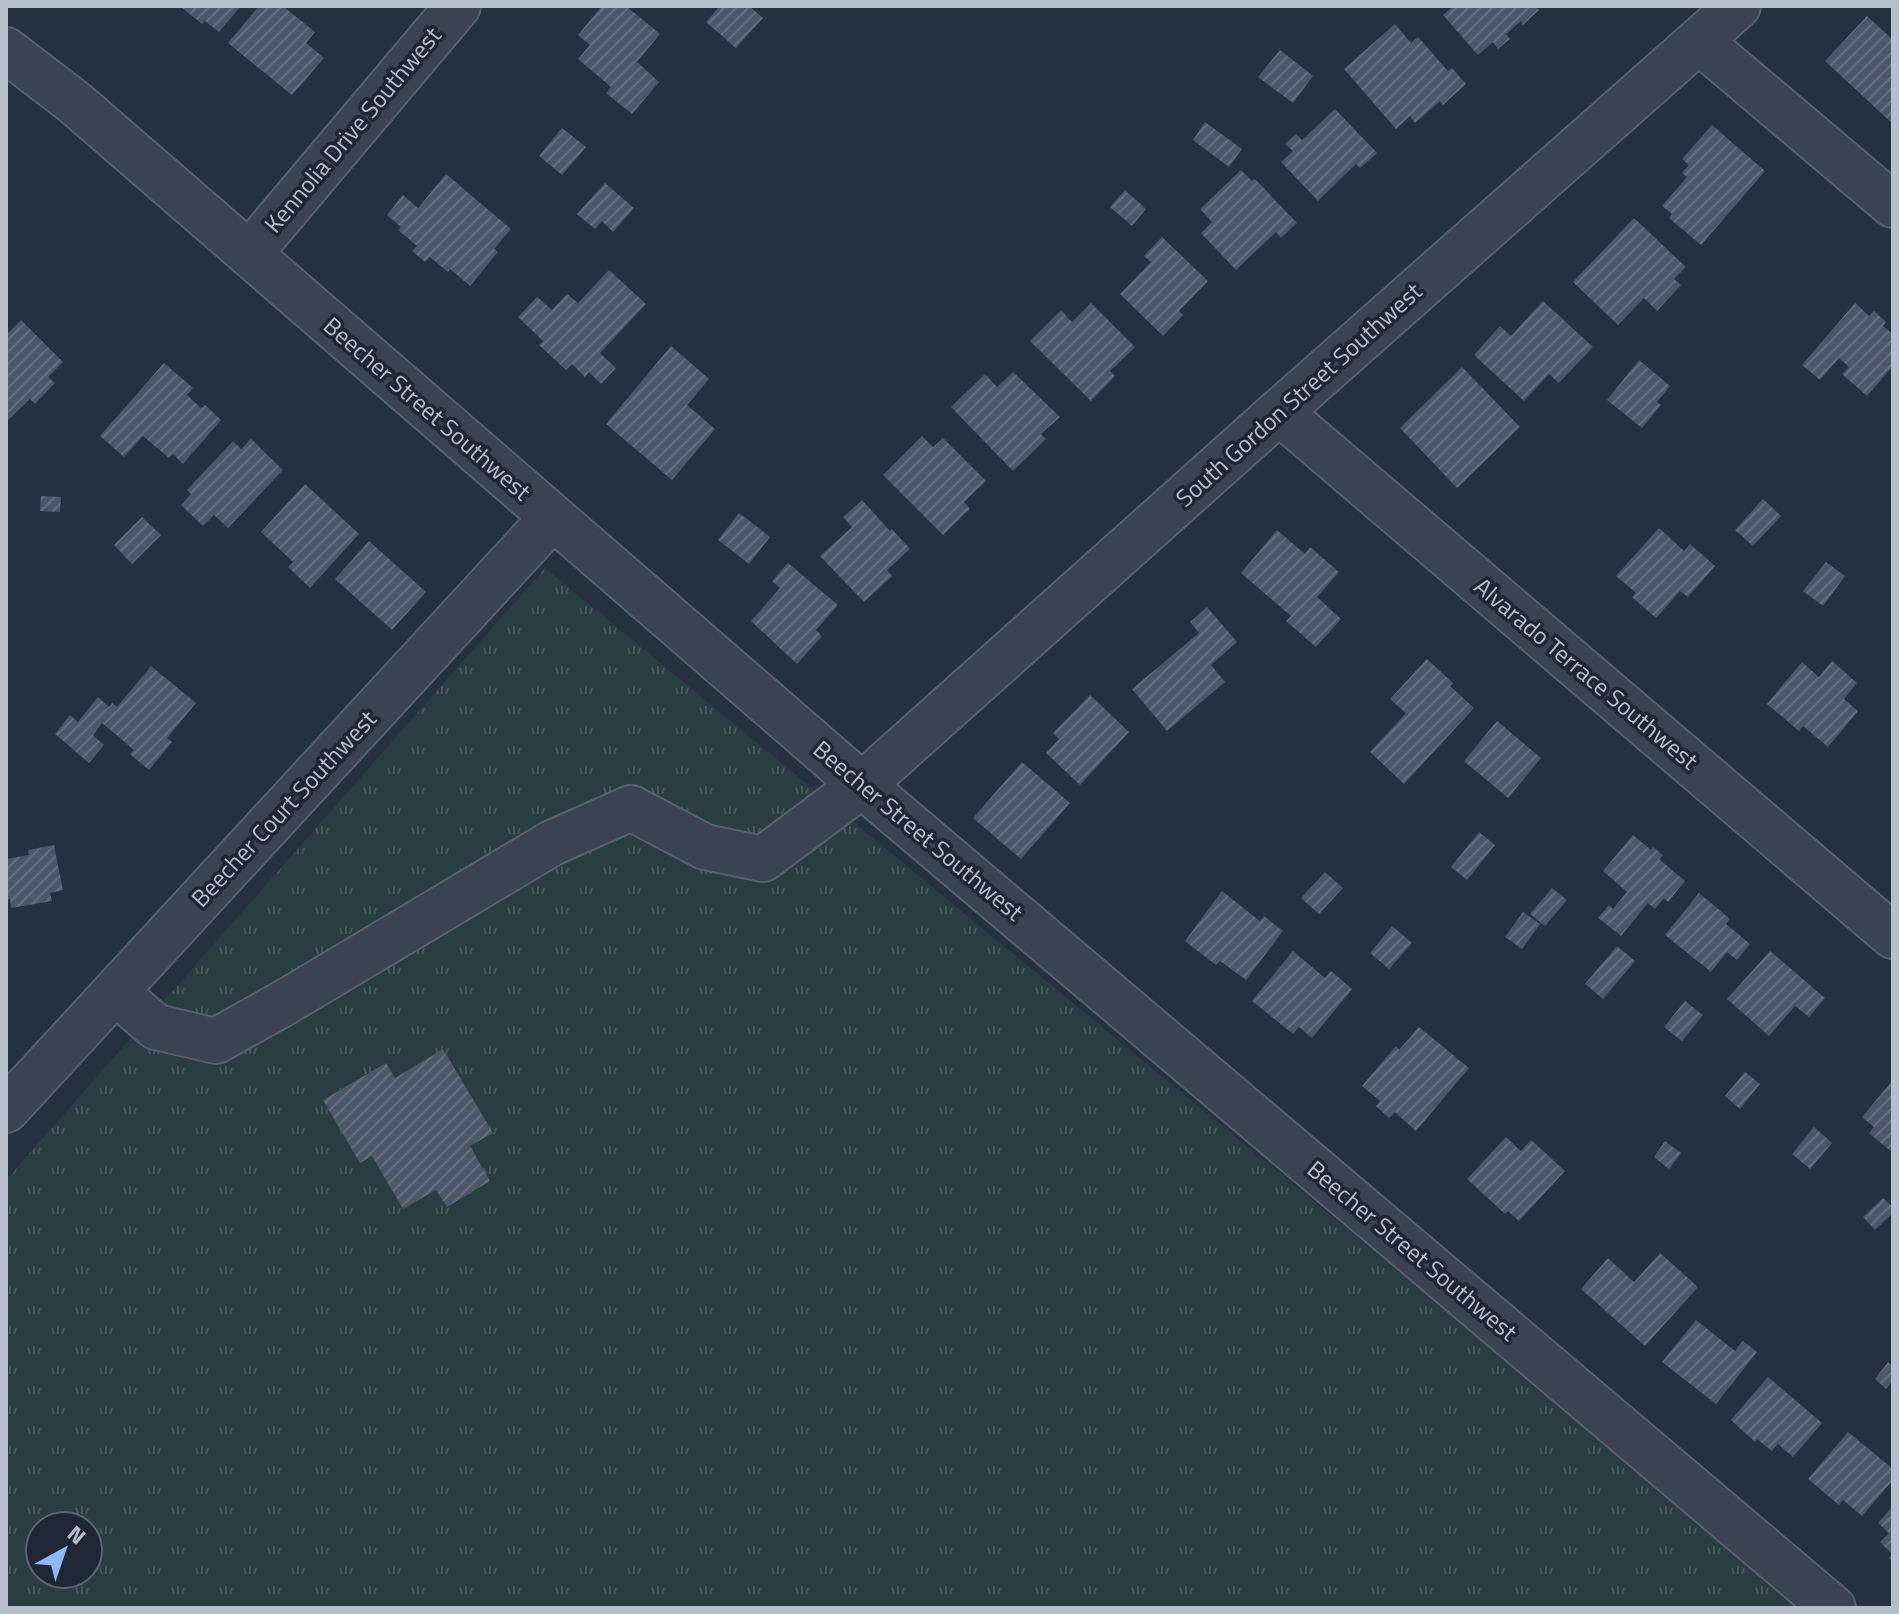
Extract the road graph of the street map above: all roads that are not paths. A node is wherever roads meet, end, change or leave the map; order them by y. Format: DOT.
graph roads {
  1 [pos="458,6"];
  2 [pos="1738,6"];
  3 [pos="1699,41"];
  4 [pos="6,50"];
  5 [pos="1893,205"];
  6 [pos="249,254"];
  7 [pos="1279,412"];
  8 [pos="552,518"];
  9 [pos="862,785"];
  10 [pos="1893,936"];
  11 [pos="115,992"];
  12 [pos="9,1101"];
  13 [pos="1833,1608"];
  1 -- 6 [label="street, Kennolia Drive Southwest"];
  2 -- 3 [label="street, South Gordon Street Southwest"];
  3 -- 5 [label="street"];
  3 -- 7 [label="street, South Gordon Street Southwest"];
  4 -- 6 [label="street, Beecher Street Southwest"];
  6 -- 8 [label="street, Beecher Street Southwest"];
  7 -- 9 [label="street, South Gordon Street Southwest"];
  7 -- 10 [label="street, Alvarado Terrace Southwest"];
  8 -- 9 [label="street, Beecher Street Southwest"];
  8 -- 11 [label="street, Beecher Court Southwest"];
  9 -- 11 [label="street, South Gordon Street Southwest"];
  9 -- 13 [label="street, Beecher Street Southwest"];
  11 -- 12 [label="street, Beecher Court Southwest"];
}
